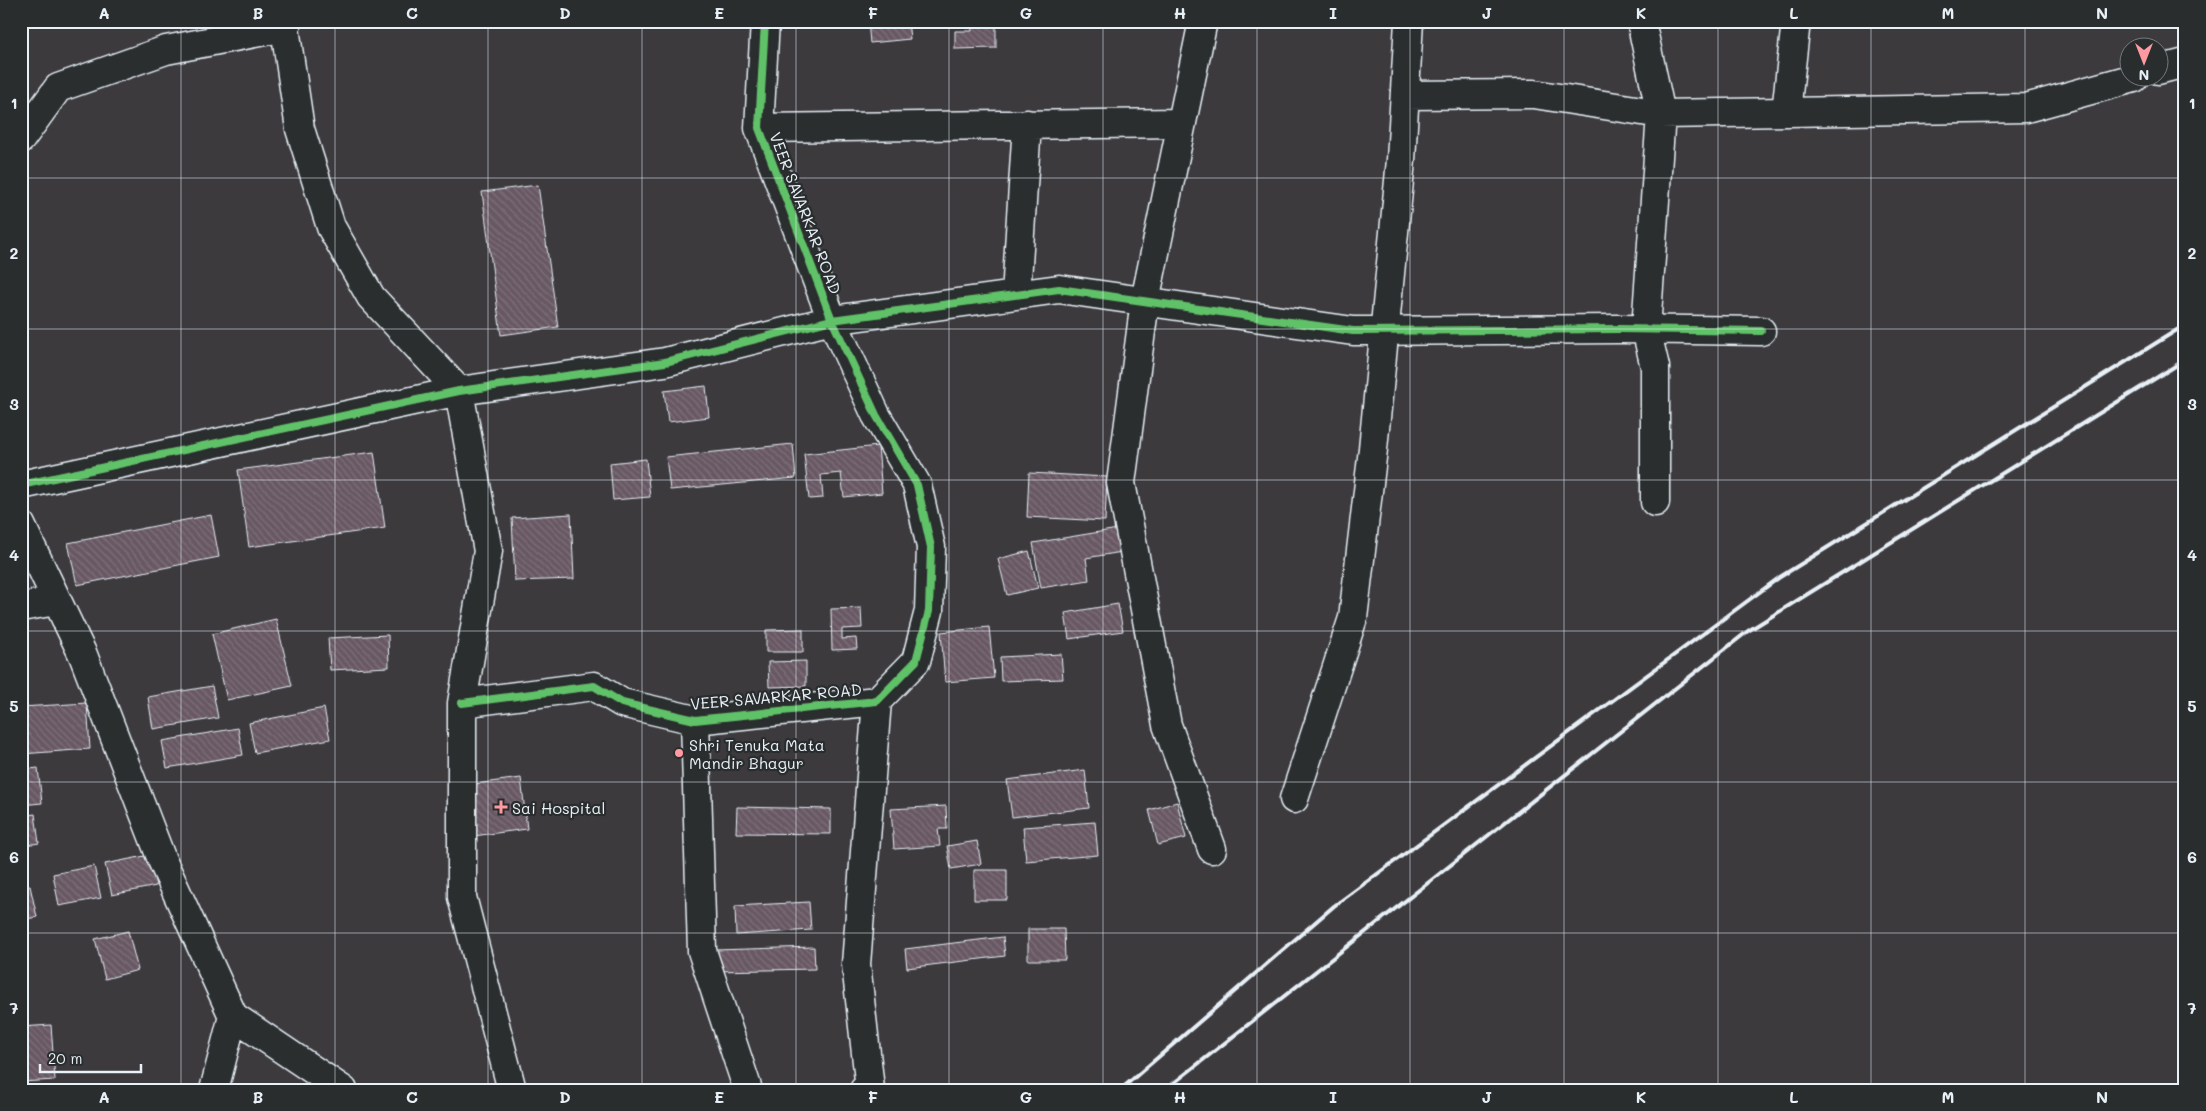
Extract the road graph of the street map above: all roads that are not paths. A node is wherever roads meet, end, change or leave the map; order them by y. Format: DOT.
graph roads {
  1 [pos="764,21"];
  2 [pos="1203,21"];
  3 [pos="1409,21"];
  4 [pos="1641,21"];
  5 [pos="1796,21"];
  6 [pos="285,24"];
  7 [pos="2185,63"];
  8 [pos="2168,67"];
  9 [pos="2118,82"];
  10 [pos="1405,95"];
  11 [pos="1786,112"];
  12 [pos="1661,114"];
  13 [pos="1182,123"];
  14 [pos="1027,124"];
  15 [pos="759,128"];
  16 [pos="21,139"];
  17 [pos="1016,295"];
  18 [pos="1145,301"];
  19 [pos="832,320"];
  20 [pos="1646,329"];
  21 [pos="1384,331"];
  22 [pos="1761,332"];
  23 [pos="459,391"];
  24 [pos="21,485"];
  25 [pos="1655,502"];
  26 [pos="21,525"];
  27 [pos="56,601"];
  28 [pos="21,607"];
  29 [pos="877,701"];
  30 [pos="462,703"];
  31 [pos="695,720"];
  32 [pos="1294,798"];
  33 [pos="1212,849"];
  34 [pos="233,1016"];
  35 [pos="214,1090"];
  36 [pos="343,1090"];
  37 [pos="512,1090"];
  38 [pos="748,1090"];
  39 [pos="864,1090"];
  1 -- 15 [label="street, VEER SAVARKAR ROAD"];
  2 -- 13 [label="street"];
  3 -- 10 [label="street"];
  4 -- 12 [label="street"];
  5 -- 11 [label="street"];
  6 -- 16 [label="street"];
  6 -- 23 [label="street"];
  7 -- 8 [label="street"];
  9 -- 11 [label="street"];
  10 -- 12 [label="street"];
  10 -- 21 [label="street"];
  11 -- 12 [label="street"];
  12 -- 20 [label="street"];
  13 -- 14 [label="street"];
  13 -- 18 [label="street"];
  14 -- 15 [label="street"];
  14 -- 17 [label="street"];
  15 -- 19 [label="street, VEER SAVARKAR ROAD"];
  17 -- 18 [label="street"];
  17 -- 19 [label="street"];
  18 -- 21 [label="street"];
  18 -- 33 [label="street"];
  19 -- 23 [label="street"];
  19 -- 29 [label="street, VEER SAVARKAR ROAD"];
  20 -- 21 [label="street"];
  20 -- 22 [label="street"];
  20 -- 25 [label="street"];
  21 -- 32 [label="street"];
  23 -- 24 [label="street"];
  23 -- 30 [label="street"];
  26 -- 27 [label="street"];
  27 -- 28 [label="street"];
  27 -- 34 [label="street"];
  29 -- 31 [label="street, VEER SAVARKAR ROAD"];
  29 -- 39 [label="street"];
  30 -- 31 [label="street, VEER SAVARKAR ROAD"];
  30 -- 37 [label="street"];
  31 -- 38 [label="street"];
  34 -- 35 [label="street"];
  34 -- 36 [label="street"];
}
